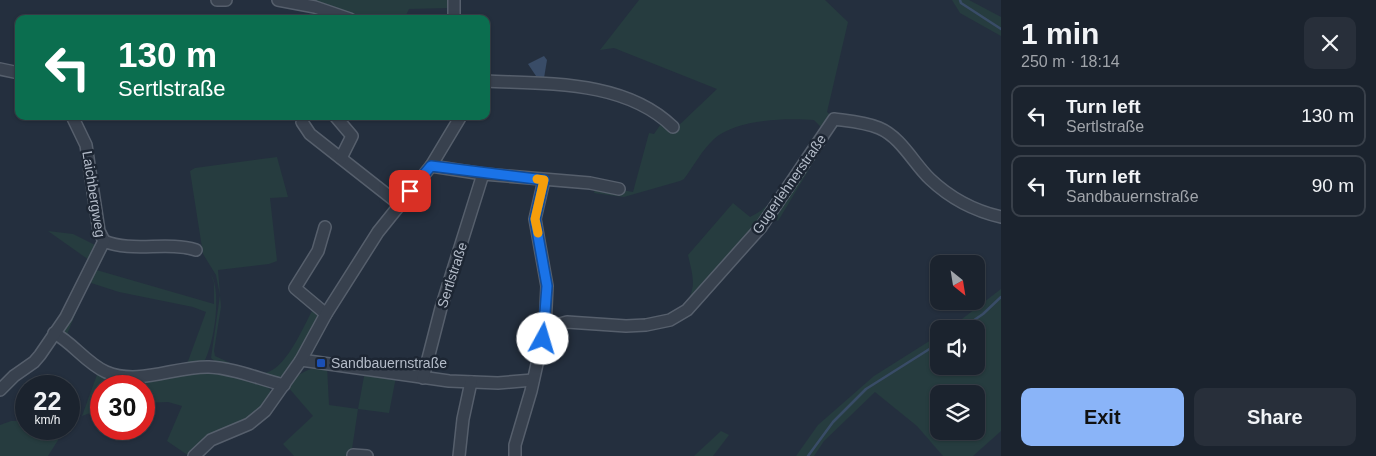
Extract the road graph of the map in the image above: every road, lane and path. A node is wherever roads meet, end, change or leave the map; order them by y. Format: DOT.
graph roads {
  1 [pos="217,0"];
  2 [pos="226,0"];
  3 [pos="278,0"];
  4 [pos="454,0"];
  5 [pos="340,15"];
  6 [pos="454,15"];
  7 [pos="0,69"];
  8 [pos="15,72"];
  9 [pos="490,81"];
  10 [pos="74,120"];
  11 [pos="303,120"];
  12 [pos="338,120"];
  13 [pos="459,120"];
  14 [pos="673,127"];
  15 [pos="341,158"];
  16 [pos="431,166"];
  17 [pos="483,174"];
  18 [pos="544,180"];
  19 [pos="619,189"];
  20 [pos="399,204"];
  21 [pos="1001,217"];
  22 [pos="325,227"];
  23 [pos="104,241"];
  24 [pos="196,250"];
  25 [pos="326,314"];
  26 [pos="545,328"];
  27 [pos="54,333"];
  28 [pos="301,360"];
  29 [pos="423,378"];
  30 [pos="533,380"];
  31 [pos="471,382"];
  32 [pos="284,385"];
  33 [pos="0,390"];
  34 [pos="353,455"];
  35 [pos="194,456"];
  36 [pos="367,456"];
  37 [pos="459,456"];
  38 [pos="515,456"];
  1 -- 2 [label="street"];
  3 -- 5 [label="street"];
  4 -- 6 [label="street"];
  7 -- 8 [label="street"];
  9 -- 14 [label="street"];
  10 -- 23 [label="street, Laichbergweg"];
  11 -- 15 [label="street"];
  12 -- 15 [label="street"];
  13 -- 16 [label="street"];
  15 -- 20 [label="street"];
  16 -- 17 [label="street"];
  16 -- 20 [label="street"];
  17 -- 18 [label="street"];
  17 -- 29 [label="street, Sertlstraße"];
  18 -- 19 [label="street"];
  18 -- 26 [label="street"];
  20 -- 25 [label="street"];
  21 -- 26 [label="street, Gugerlehnerstraße"];
  22 -- 25 [label="street"];
  23 -- 24 [label="street"];
  23 -- 27 [label="street, Laichbergweg"];
  25 -- 28 [label="street"];
  26 -- 30 [label="street"];
  27 -- 32 [label="street"];
  27 -- 33 [label="street, Laichbergweg"];
  28 -- 29 [label="street"];
  28 -- 32 [label="street"];
  29 -- 31 [label="street"];
  30 -- 31 [label="street"];
  30 -- 38 [label="street"];
  31 -- 37 [label="street"];
  32 -- 35 [label="street"];
  34 -- 36 [label="street"];
}
